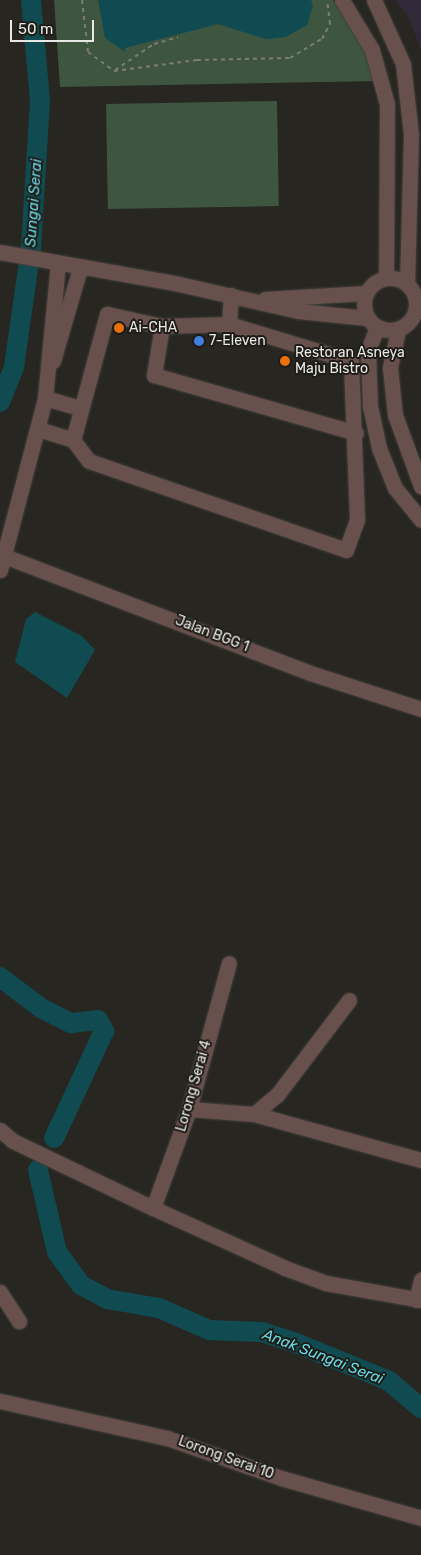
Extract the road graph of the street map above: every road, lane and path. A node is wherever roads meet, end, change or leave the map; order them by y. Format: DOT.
graph roads {
  1 [pos="82,0"];
  2 [pos="327,0"];
  3 [pos="342,0"];
  4 [pos="374,0"];
  5 [pos="178,37"];
  6 [pos="114,71"];
  7 [pos="416,134"];
  8 [pos="6,254"];
  9 [pos="51,263"];
  10 [pos="80,268"];
  11 [pos="386,278"];
  12 [pos="414,290"];
  13 [pos="366,293"];
  14 [pos="231,295"];
  15 [pos="259,300"];
  16 [pos="416,319"];
  17 [pos="372,323"];
  18 [pos="229,324"];
  19 [pos="162,326"];
  20 [pos="398,330"];
  21 [pos="48,374"];
  22 [pos="44,398"];
  23 [pos="81,408"];
  24 [pos="38,429"];
  25 [pos="356,433"];
  26 [pos="73,440"];
  27 [pos="421,486"];
  28 [pos="421,520"];
  29 [pos="2,563"];
  30 [pos="421,709"];
  31 [pos="229,963"];
  32 [pos="349,1000"];
  33 [pos="189,1109"];
  34 [pos="254,1114"];
  35 [pos="0,1130"];
  36 [pos="421,1160"];
  37 [pos="153,1208"];
  38 [pos="421,1280"];
  39 [pos="0,1292"];
  40 [pos="418,1300"];
  41 [pos="19,1321"];
  42 [pos="0,1401"];
  43 [pos="421,1518"];
  1 -- 6 [label="path"];
  2 -- 6 [label="path"];
  3 -- 11 [label="street"];
  4 -- 7 [label="street"];
  5 -- 6 [label="path"];
  7 -- 12 [label="street"];
  8 -- 9 [label="street"];
  9 -- 10 [label="street"];
  9 -- 21 [label="street, Jalan BGG 1"];
  10 -- 14 [label="street"];
  10 -- 21 [label="street, Jalan BGG 1"];
  11 -- 12 [label="street"];
  11 -- 13 [label="street"];
  12 -- 16 [label="street"];
  13 -- 15 [label="street"];
  13 -- 17 [label="street"];
  14 -- 15 [label="street"];
  14 -- 18 [label="street"];
  15 -- 17 [label="street"];
  16 -- 20 [label="street"];
  17 -- 20 [label="street"];
  17 -- 28 [label="street"];
  18 -- 19 [label="street"];
  18 -- 25 [label="street"];
  19 -- 23 [label="street"];
  19 -- 25 [label="street"];
  20 -- 27 [label="street"];
  21 -- 22 [label="street, Jalan BGG 1"];
  22 -- 23 [label="street"];
  22 -- 24 [label="street, Jalan BGG 1"];
  23 -- 26 [label="street"];
  24 -- 26 [label="street"];
  24 -- 29 [label="street, Jalan BGG 1"];
  25 -- 26 [label="street"];
  29 -- 30 [label="street, Jalan BGG 1"];
  31 -- 33 [label="street, Lorong Serai 4"];
  32 -- 34 [label="street"];
  33 -- 34 [label="street"];
  33 -- 37 [label="street, Lorong Serai 4"];
  34 -- 36 [label="street"];
  35 -- 37 [label="street"];
  37 -- 40 [label="street"];
  38 -- 40 [label="street"];
  39 -- 41 [label="street"];
  42 -- 43 [label="street, Lorong Serai 10"];
}
